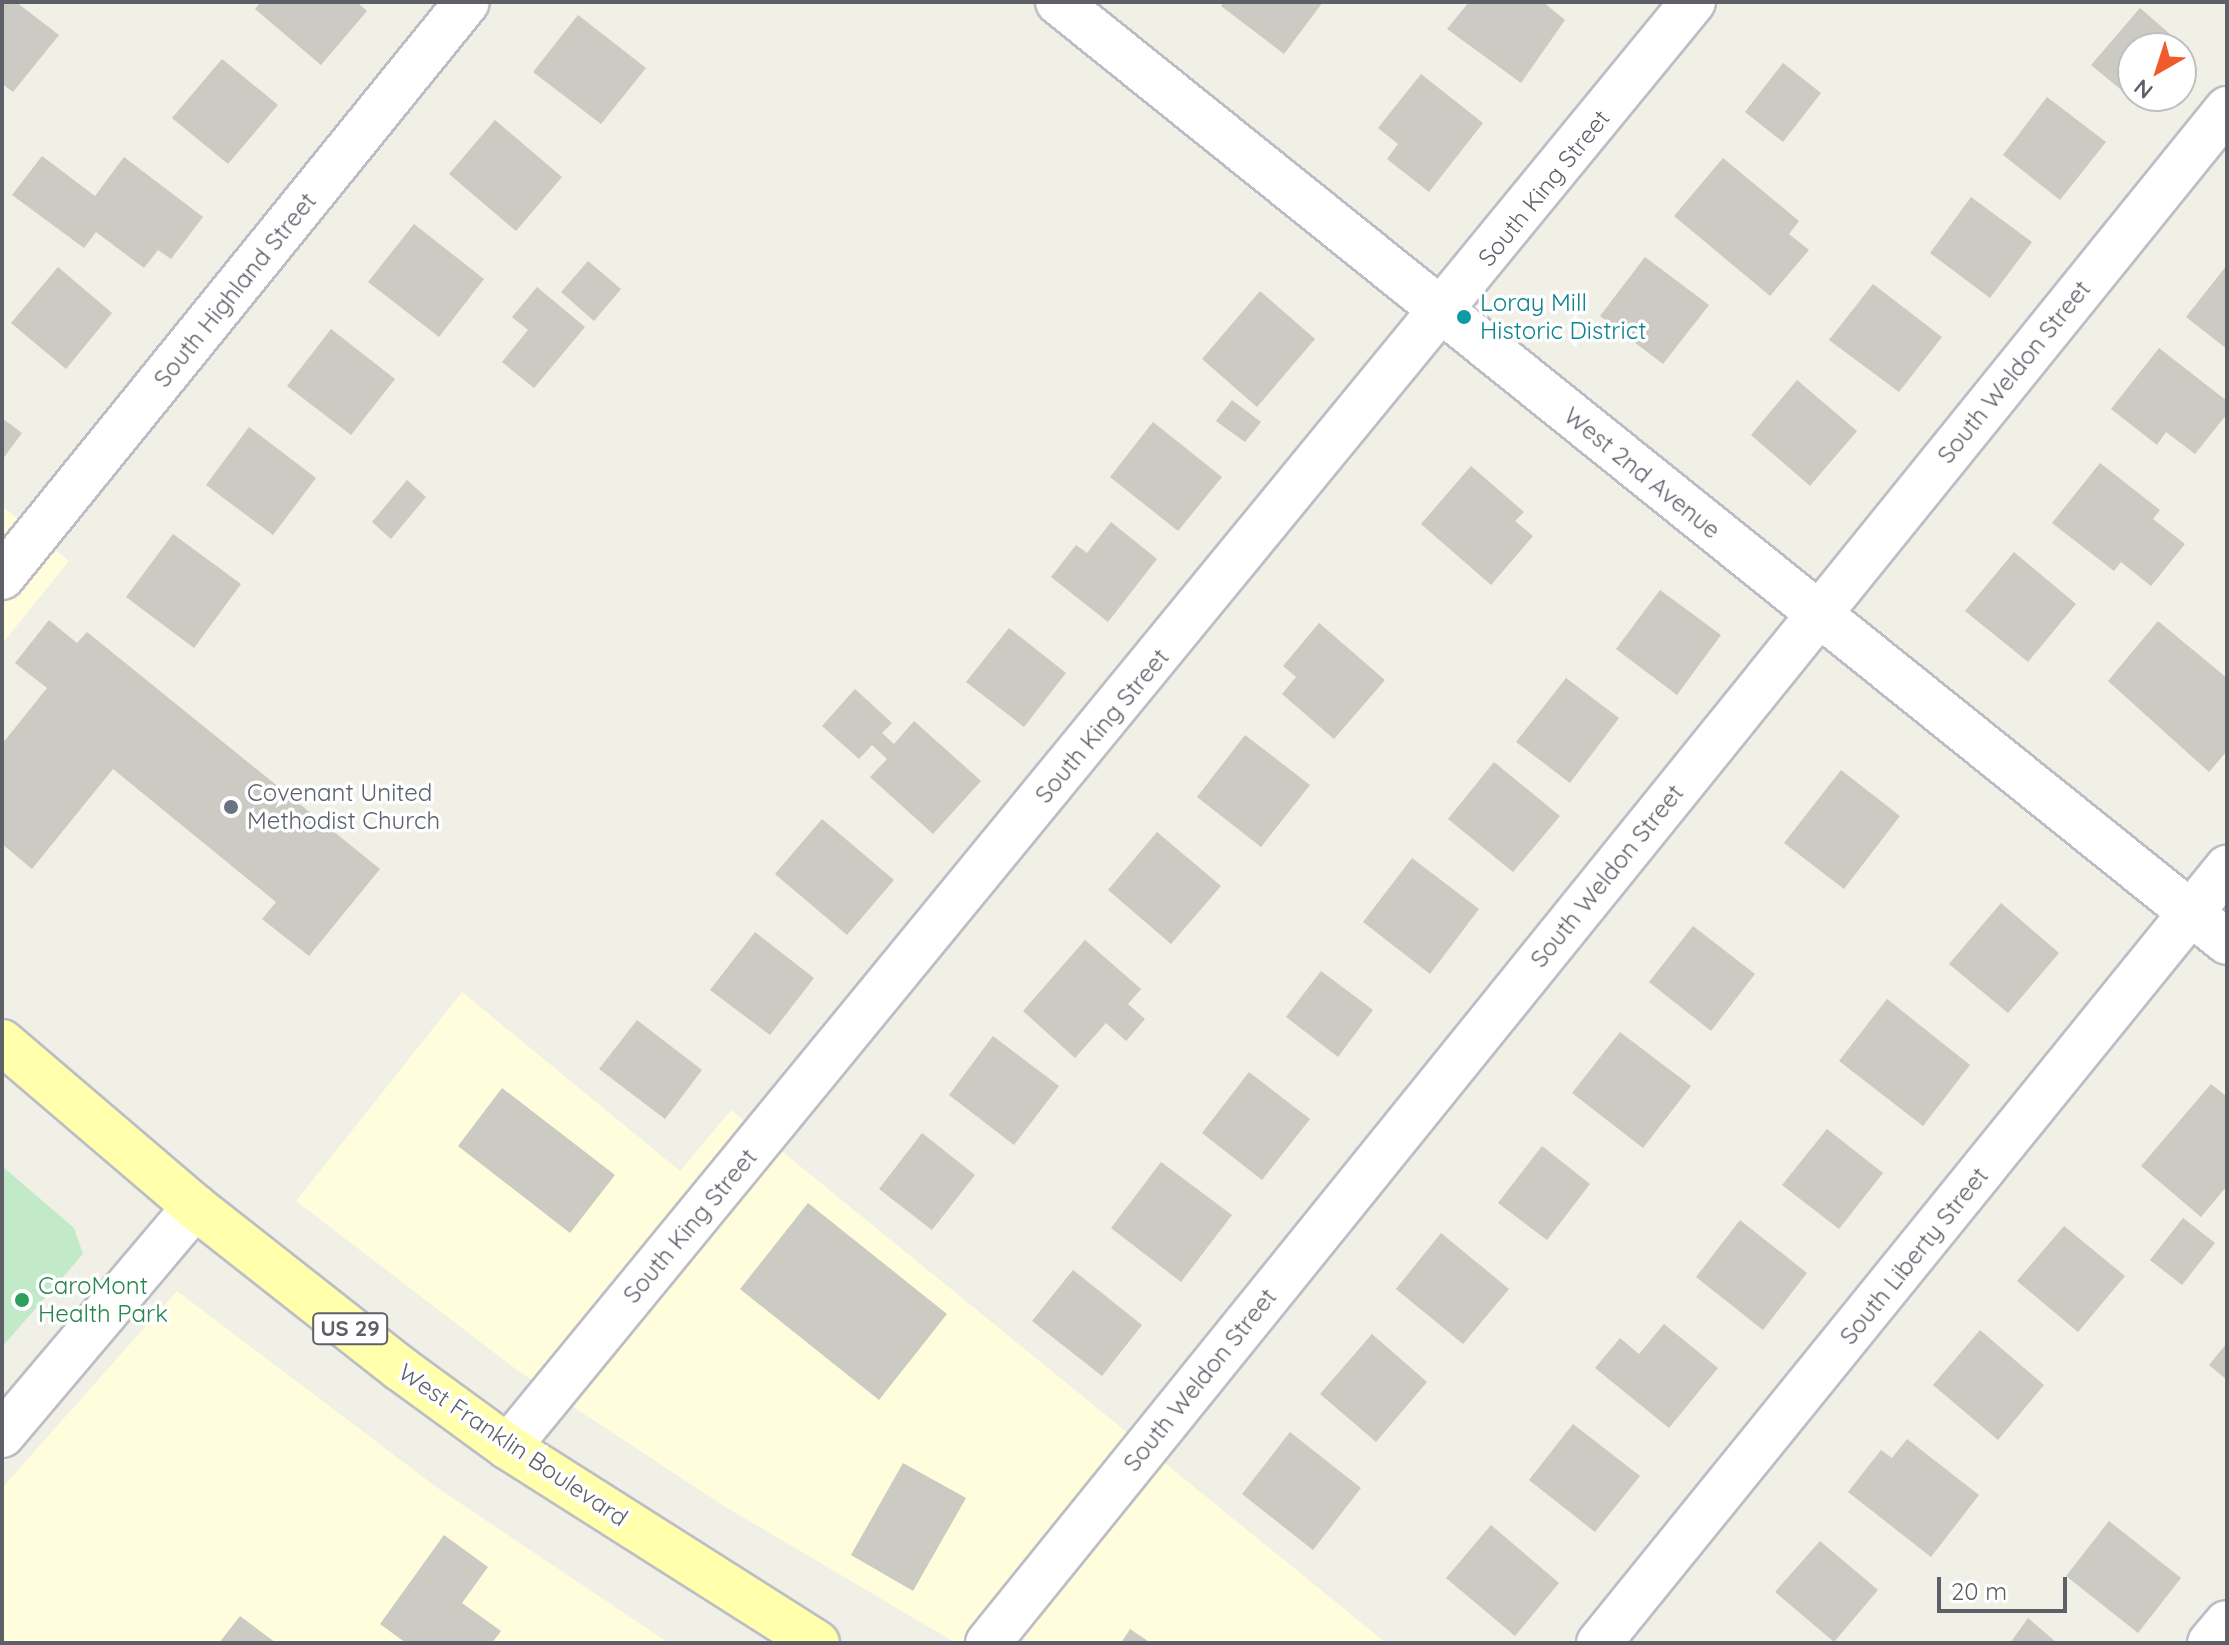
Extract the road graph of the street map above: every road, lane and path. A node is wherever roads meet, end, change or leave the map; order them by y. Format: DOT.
graph roads {
  1 [pos="467,2"];
  2 [pos="1693,2"];
  3 [pos="1064,4"];
  4 [pos="2227,109"];
  5 [pos="1443,312"];
  6 [pos="2,577"];
  7 [pos="1818,615"];
  8 [pos="2227,868"];
  9 [pos="2191,914"];
  10 [pos="2227,942"];
  11 [pos="2,1042"];
  12 [pos="195,1207"];
  13 [pos="2,1435"];
  14 [pos="508,1447"];
  15 [pos="2227,1623"];
  16 [pos="817,1643"];
  17 [pos="988,1643"];
  18 [pos="1599,1643"];
  19 [pos="2210,1643"];
  1 -- 6 [label="street, South Highland Street"];
  2 -- 5 [label="street, South King Street"];
  3 -- 5 [label="street, West 2nd Avenue"];
  4 -- 7 [label="street, South Weldon Street"];
  5 -- 7 [label="street, West 2nd Avenue"];
  5 -- 14 [label="street, South King Street"];
  7 -- 9 [label="street, West 2nd Avenue"];
  7 -- 17 [label="street, South Weldon Street"];
  8 -- 9 [label="street, South Liberty Street"];
  9 -- 10 [label="street, West 2nd Avenue"];
  9 -- 18 [label="street, South Liberty Street"];
  11 -- 12 [label="main road, West Franklin Boulevard / US 29"];
  12 -- 13 [label="street"];
  12 -- 14 [label="main road, West Franklin Boulevard / US 29"];
  14 -- 16 [label="main road, West Franklin Boulevard / US 29"];
  15 -- 19 [label="street"];
}
